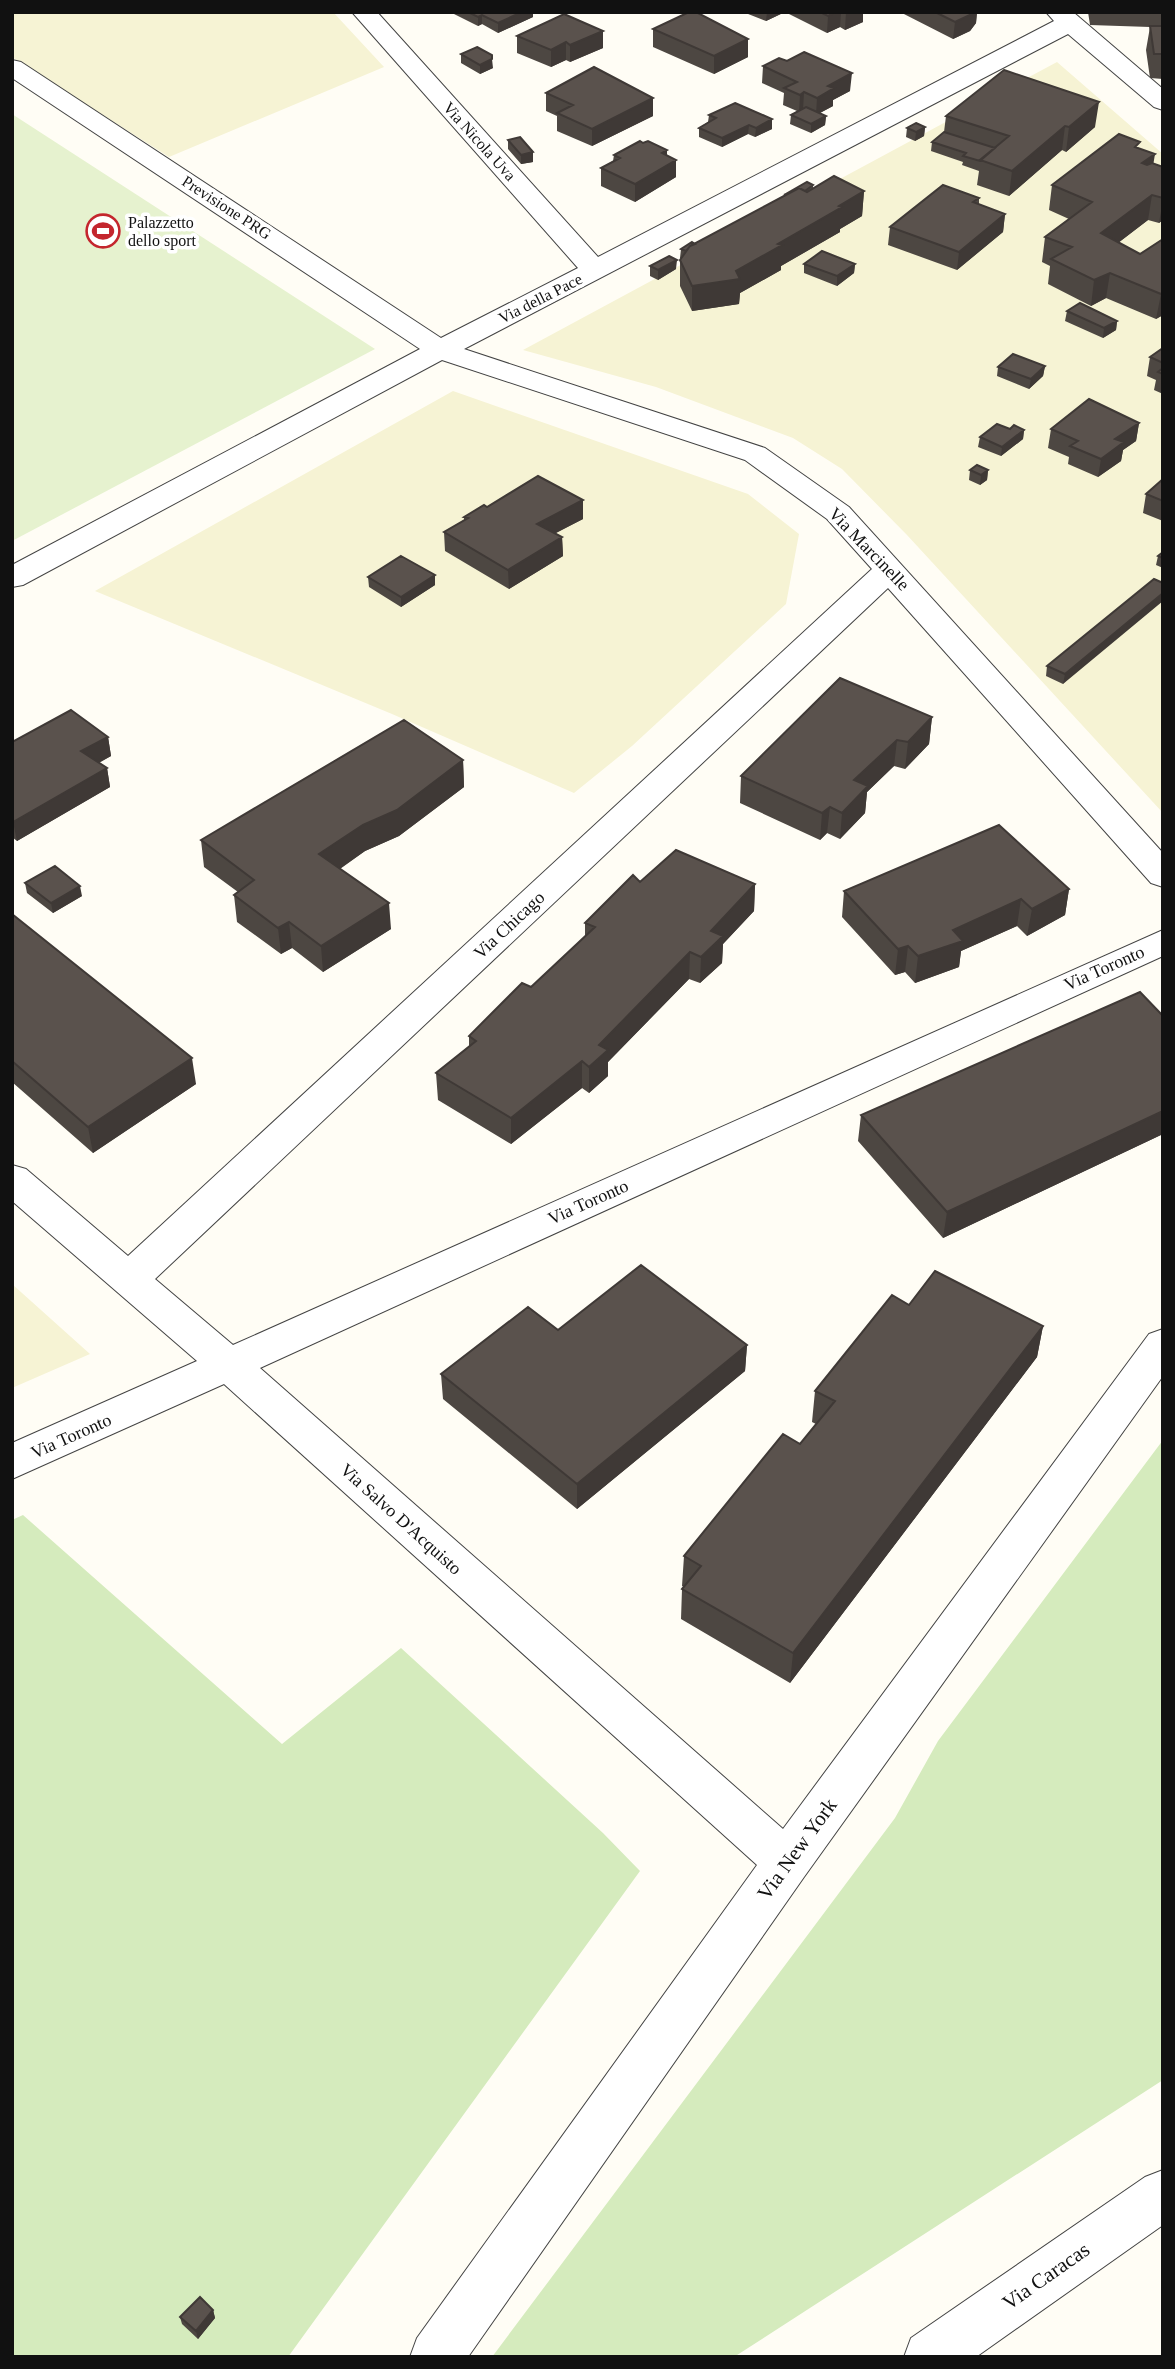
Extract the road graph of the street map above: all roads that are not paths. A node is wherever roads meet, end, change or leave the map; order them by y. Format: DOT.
graph roads {
  1 [pos="364,12"];
  2 [pos="1064,18"];
  3 [pos="12,67"];
  4 [pos="1163,102"];
  5 [pos="595,270"];
  6 [pos="440,350"];
  7 [pos="890,569"];
  8 [pos="12,578"];
  9 [pos="1163,875"];
  10 [pos="1163,942"];
  11 [pos="12,1178"];
  12 [pos="128,1280"];
  13 [pos="1163,1345"];
  14 [pos="229,1365"];
  15 [pos="12,1462"];
  16 [pos="787,1862"];
  17 [pos="1163,2195"];
  18 [pos="436,2357"];
  19 [pos="930,2357"];
  1 -- 5 [label="street, Via Nicola Uva"];
  2 -- 4 [label="street"];
  2 -- 5 [label="street, Via della Pace"];
  3 -- 6 [label="street, Previsione PRG"];
  5 -- 6 [label="street, Via della Pace"];
  6 -- 7 [label="street, Via Marcinelle"];
  6 -- 8 [label="street, Via della Pace"];
  7 -- 9 [label="street, Via Marcinelle"];
  7 -- 12 [label="street, Via Chicago"];
  10 -- 14 [label="street, Via Toronto"];
  11 -- 12 [label="street, Via Salvo D'Acquisto"];
  12 -- 14 [label="street, Via Salvo D'Acquisto"];
  13 -- 16 [label="street, Via New York"];
  14 -- 15 [label="street, Via Toronto"];
  14 -- 16 [label="street, Via Salvo D'Acquisto"];
  16 -- 18 [label="street, Via New York"];
  17 -- 19 [label="street, Via Caracas"];
}
